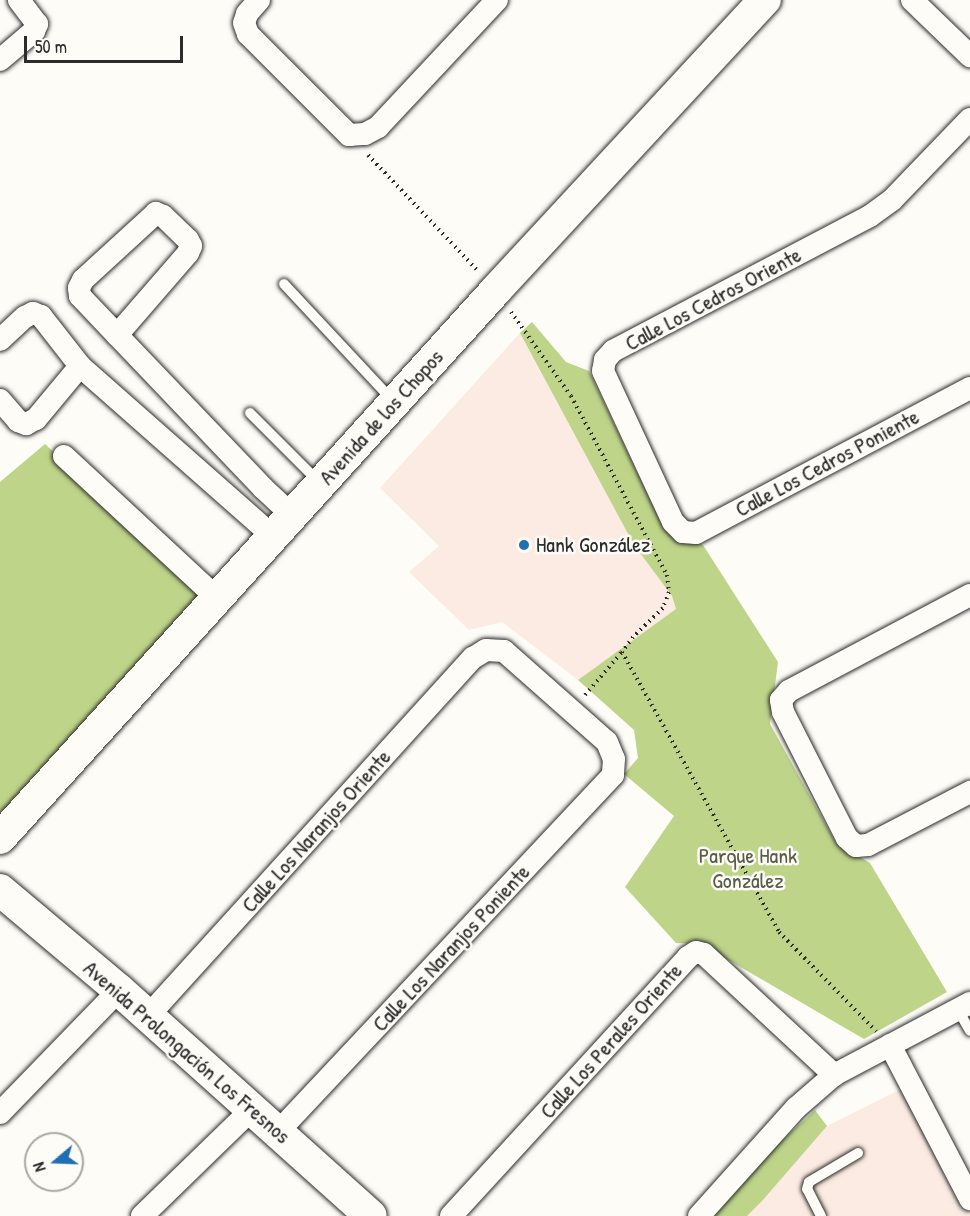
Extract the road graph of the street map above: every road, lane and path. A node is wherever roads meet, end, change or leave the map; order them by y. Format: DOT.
graph roads {
  1 [pos="19,0"];
  2 [pos="497,0"];
  3 [pos="765,0"];
  4 [pos="912,0"];
  5 [pos="255,4"];
  6 [pos="970,56"];
  7 [pos="0,60"];
  8 [pos="970,119"];
  9 [pos="357,134"];
  10 [pos="284,284"];
  11 [pos="496,290"];
  12 [pos="117,335"];
  13 [pos="0,340"];
  14 [pos="80,366"];
  15 [pos="970,388"];
  16 [pos="0,400"];
  17 [pos="395,404"];
  18 [pos="250,413"];
  19 [pos="64,456"];
  20 [pos="320,484"];
  21 [pos="283,526"];
  22 [pos="683,532"];
  23 [pos="970,595"];
  24 [pos="217,598"];
  25 [pos="622,652"];
  26 [pos="571,710"];
  27 [pos="970,792"];
  28 [pos="0,838"];
  29 [pos="0,890"];
  30 [pos="119,990"];
  31 [pos="964,1007"];
  32 [pos="148,1016"];
  33 [pos="970,1031"];
  34 [pos="890,1046"];
  35 [pos="834,1075"];
  36 [pos="251,1110"];
  37 [pos="0,1113"];
  38 [pos="278,1132"];
  39 [pos="858,1153"];
  40 [pos="970,1199"];
  41 [pos="142,1216"];
  42 [pos="371,1216"];
  43 [pos="451,1216"];
  44 [pos="699,1216"];
  45 [pos="821,1216"];
  1 -- 7 [label="street"];
  2 -- 9 [label="street"];
  3 -- 11 [label="street, Avenida de los Chopos"];
  4 -- 6 [label="street"];
  5 -- 9 [label="street"];
  8 -- 22 [label="street, Calle Los Cedros Oriente"];
  9 -- 11 [label="path"];
  10 -- 17 [label="lane"];
  11 -- 17 [label="street, Avenida de los Chopos"];
  11 -- 25 [label="path"];
  12 -- 12 [label="street"];
  12 -- 21 [label="street"];
  13 -- 14 [label="street"];
  14 -- 16 [label="street"];
  14 -- 21 [label="street"];
  15 -- 22 [label="street, Calle Los Cedros Poniente"];
  17 -- 20 [label="street, Avenida de los Chopos"];
  18 -- 20 [label="lane"];
  19 -- 24 [label="street"];
  20 -- 21 [label="street, Avenida de los Chopos"];
  21 -- 24 [label="street, Avenida de los Chopos"];
  23 -- 27 [label="street"];
  24 -- 28 [label="street, Avenida de los Chopos"];
  25 -- 26 [label="path"];
  25 -- 34 [label="path"];
  26 -- 32 [label="street, Calle Los Naranjos Oriente"];
  26 -- 38 [label="street, Calle Los Naranjos Poniente"];
  29 -- 30 [label="street, Avenida Prolongación Los Fresnos"];
  30 -- 32 [label="street, Avenida Prolongación Los Fresnos"];
  30 -- 37 [label="street"];
  31 -- 33 [label="lane"];
  31 -- 34 [label="street"];
  32 -- 36 [label="street, Avenida Prolongación Los Fresnos"];
  34 -- 35 [label="street"];
  34 -- 40 [label="street"];
  35 -- 43 [label="street, Calle Los Perales Oriente"];
  35 -- 44 [label="street"];
  36 -- 38 [label="street, Avenida Prolongación Los Fresnos"];
  36 -- 41 [label="street"];
  38 -- 42 [label="street, Avenida Prolongación Los Fresnos"];
  39 -- 45 [label="lane"];
}
